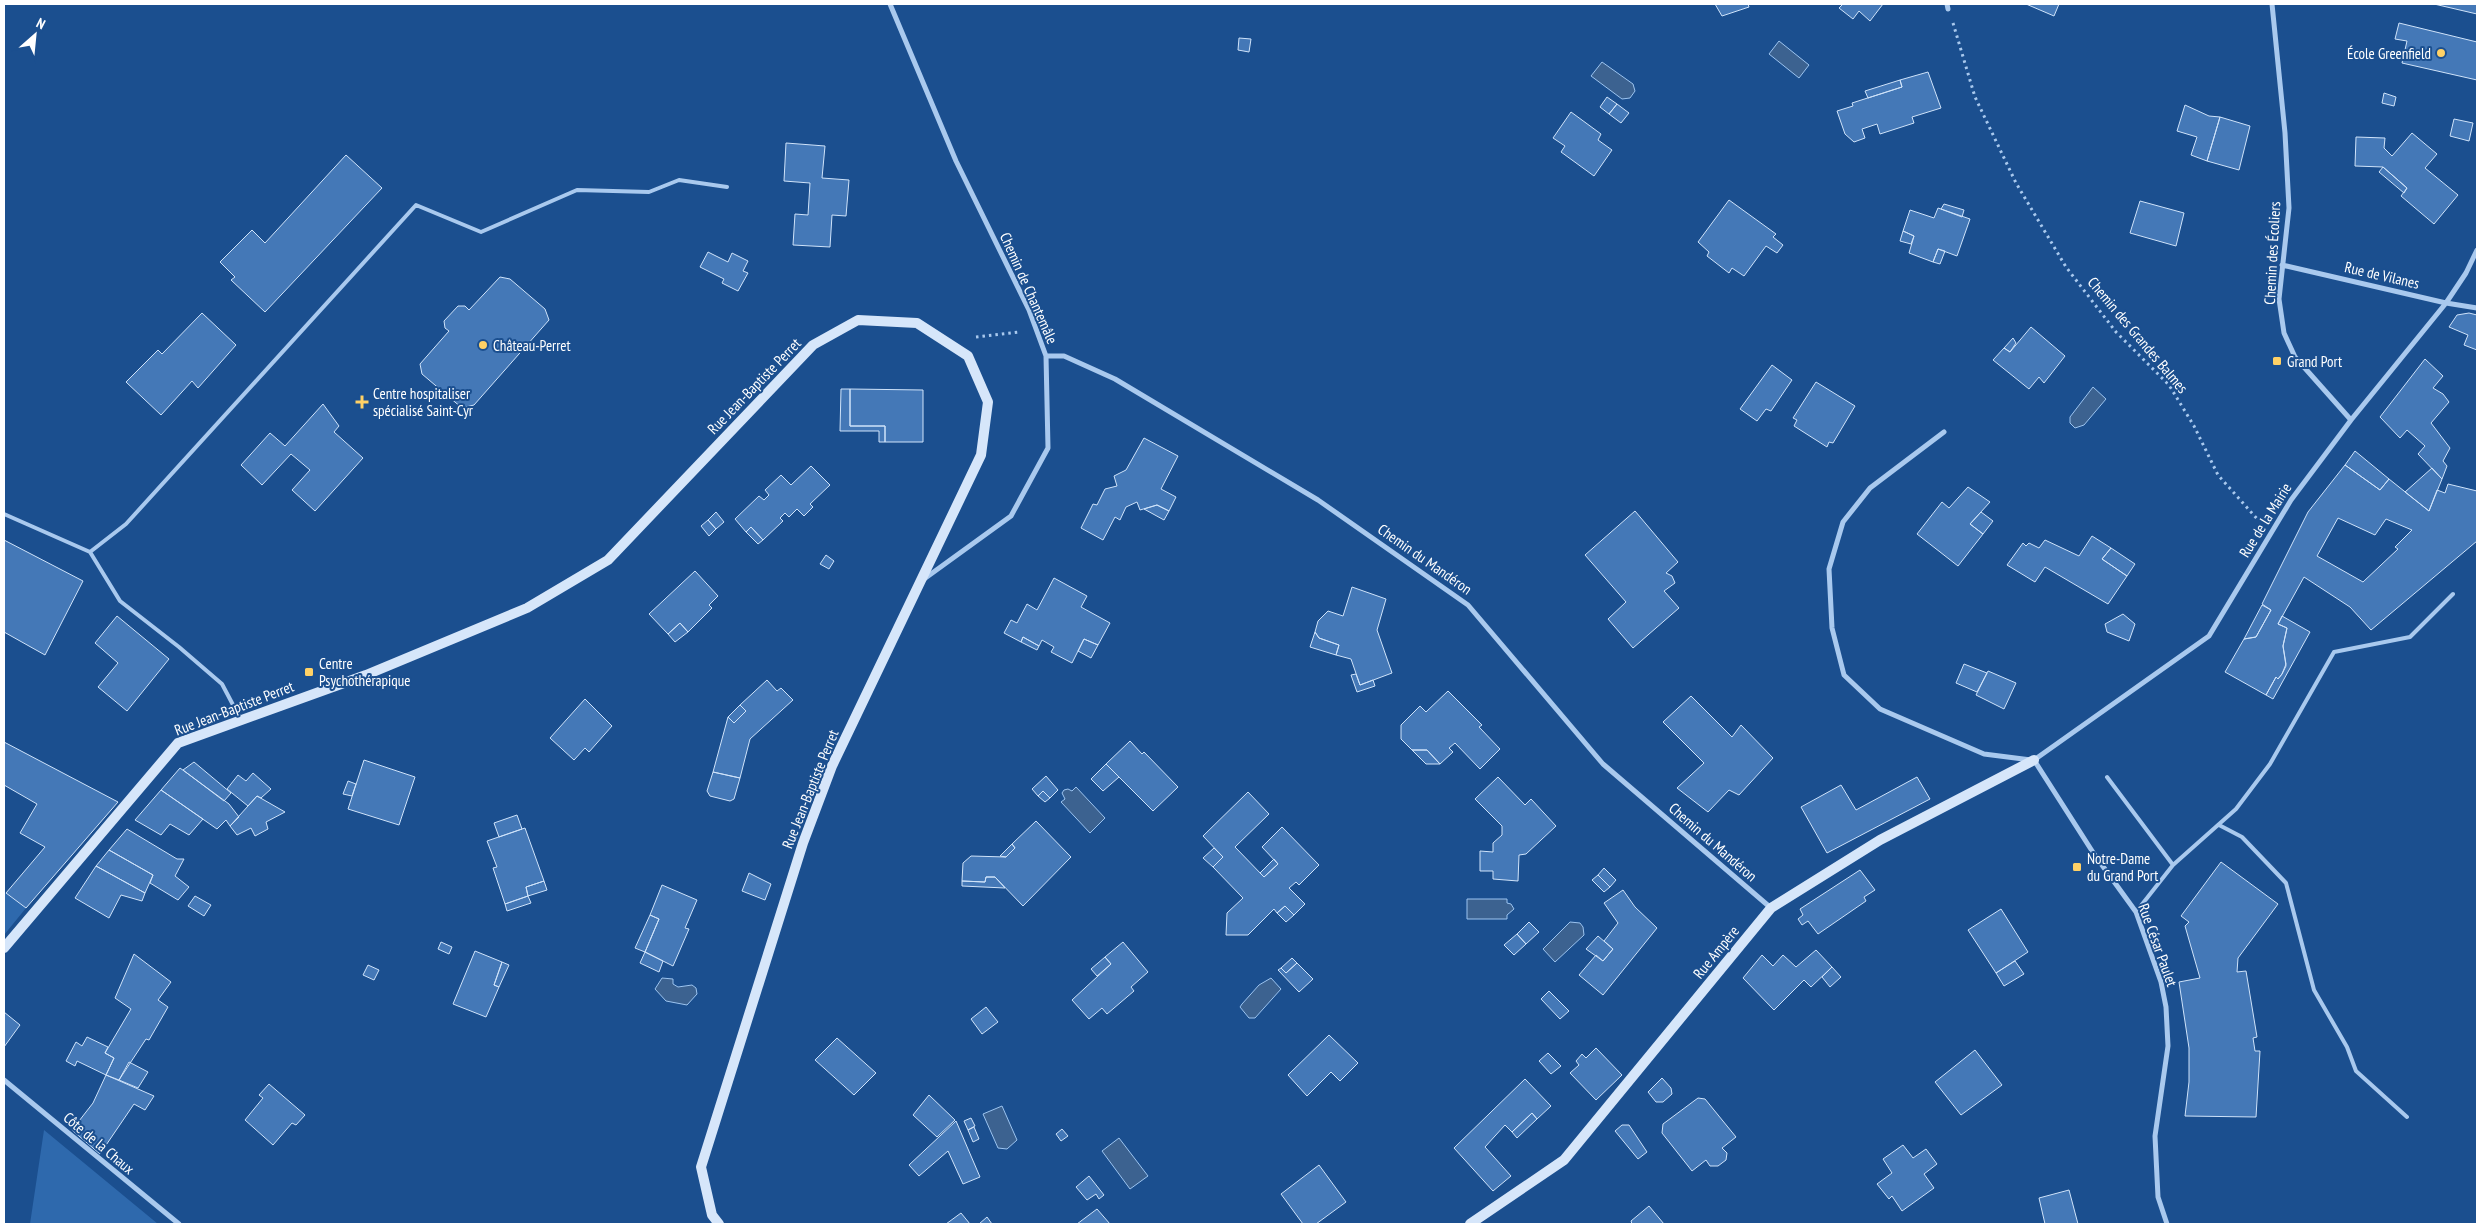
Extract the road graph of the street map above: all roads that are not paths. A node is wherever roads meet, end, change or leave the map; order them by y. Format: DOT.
graph roads {
  1 [pos="890,4"];
  2 [pos="2272,4"];
  3 [pos="727,187"];
  4 [pos="2477,250"];
  5 [pos="2282,265"];
  6 [pos="2446,303"];
  7 [pos="2477,308"];
  8 [pos="1046,356"];
  9 [pos="2351,420"];
  10 [pos="1944,432"];
  11 [pos="4,514"];
  12 [pos="90,552"];
  13 [pos="923,580"];
  14 [pos="2453,594"];
  15 [pos="241,720"];
  16 [pos="2034,760"];
  17 [pos="2107,777"];
  18 [pos="2219,825"];
  19 [pos="2173,865"];
  20 [pos="1771,908"];
  21 [pos="2136,912"];
  22 [pos="4,948"];
  23 [pos="4,1080"];
  24 [pos="2407,1117"];
  25 [pos="179,1224"];
  26 [pos="719,1224"];
  27 [pos="1470,1224"];
  28 [pos="2167,1224"];
  1 -- 8 [label="street, Chemin de Chantemâle"];
  2 -- 5 [label="street, Chemin des Écoliers"];
  3 -- 12 [label="lane"];
  4 -- 6 [label="street, Rue de la Mairie"];
  5 -- 6 [label="street, Rue de Vilanes"];
  5 -- 9 [label="street, Chemin des Écoliers"];
  6 -- 7 [label="street, Rue de Vilanes"];
  6 -- 9 [label="street, Rue de la Mairie"];
  8 -- 13 [label="street, Chemin de Chantemâle"];
  8 -- 20 [label="street, Chemin du Mandéron"];
  9 -- 16 [label="street, Rue de la Mairie"];
  10 -- 16 [label="street"];
  11 -- 12 [label="lane"];
  12 -- 15 [label="lane"];
  13 -- 15 [label="street, Rue Jean-Baptiste Perret"];
  13 -- 26 [label="street, Rue Jean-Baptiste Perret"];
  14 -- 18 [label="lane"];
  15 -- 22 [label="street, Rue Jean-Baptiste Perret"];
  16 -- 20 [label="street, Rue Ampère"];
  16 -- 21 [label="street, Rue César Paulet"];
  17 -- 19 [label="lane"];
  18 -- 19 [label="lane"];
  18 -- 24 [label="lane"];
  19 -- 21 [label="lane"];
  20 -- 27 [label="street, Rue Ampère"];
  21 -- 28 [label="street, Rue César Paulet"];
  23 -- 25 [label="street, Côte de la Chaux"];
}
